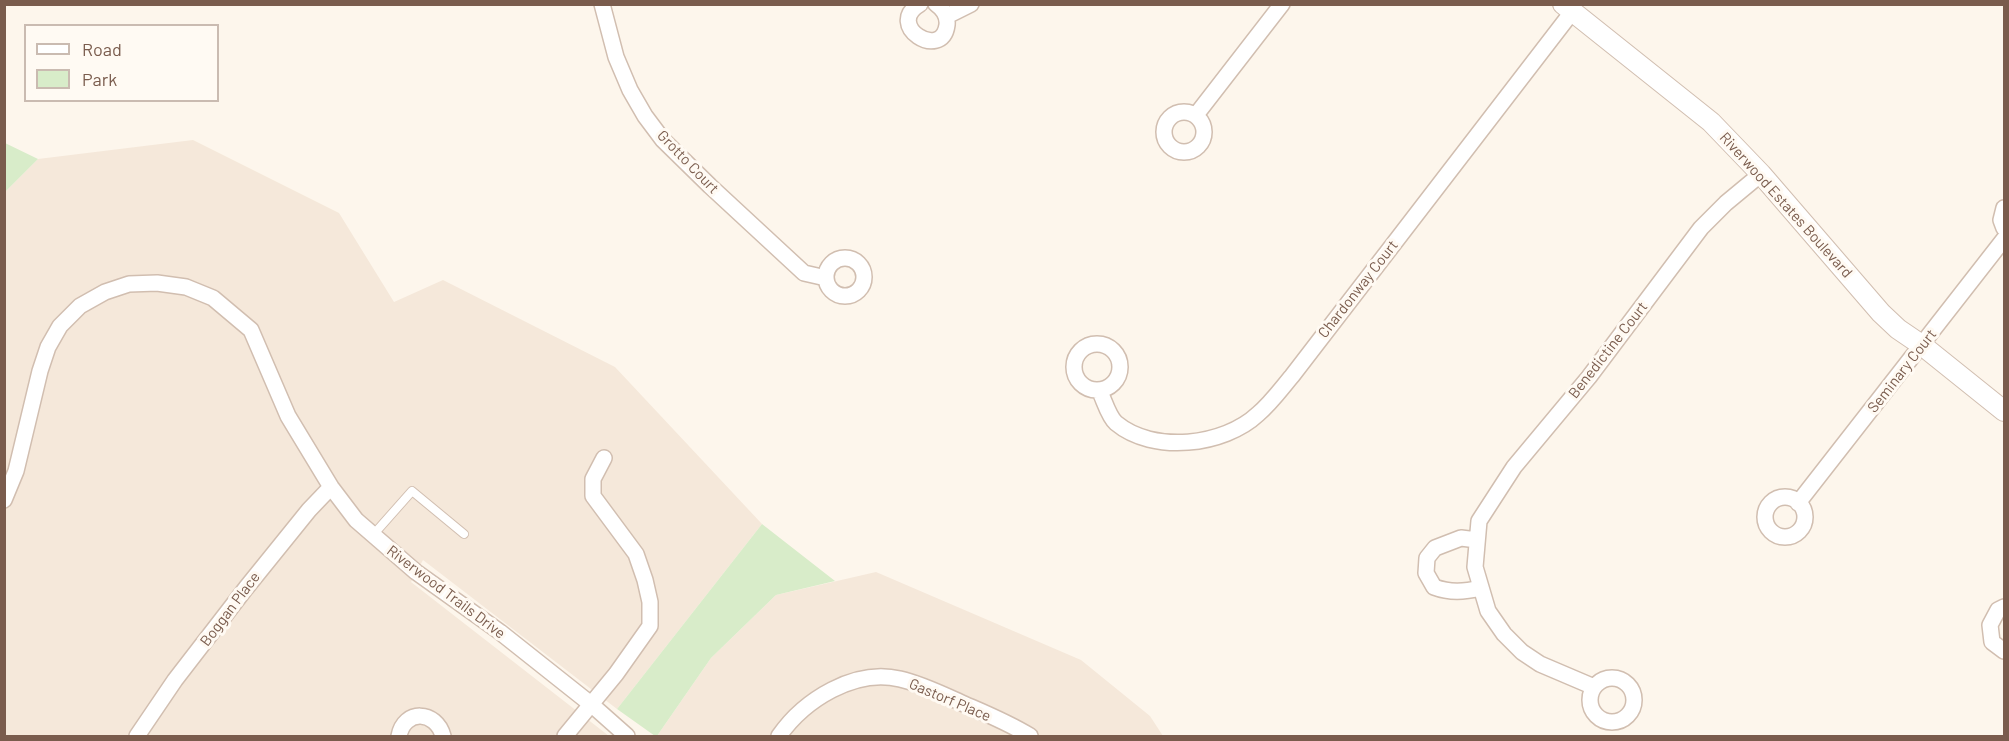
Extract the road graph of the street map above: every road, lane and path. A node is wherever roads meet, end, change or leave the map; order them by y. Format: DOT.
graph roads {
  1 [pos="602,4"];
  2 [pos="920,4"];
  3 [pos="971,4"];
  4 [pos="1282,4"];
  5 [pos="1568,8"];
  6 [pos="941,10"];
  7 [pos="1196,116"];
  8 [pos="1761,174"];
  9 [pos="2004,208"];
  10 [pos="2004,228"];
  11 [pos="2004,239"];
  12 [pos="826,278"];
  13 [pos="1923,346"];
  14 [pos="1099,390"];
  15 [pos="2004,411"];
  16 [pos="604,458"];
  17 [pos="331,487"];
  18 [pos="4,500"];
  19 [pos="1798,503"];
  20 [pos="464,534"];
  21 [pos="373,535"];
  22 [pos="1477,540"];
  23 [pos="1481,588"];
  24 [pos="2004,607"];
  25 [pos="2004,651"];
  26 [pos="1593,687"];
  27 [pos="591,705"];
  28 [pos="137,736"];
  29 [pos="399,736"];
  30 [pos="443,736"];
  31 [pos="566,736"];
  32 [pos="627,736"];
  33 [pos="779,736"];
  34 [pos="1030,736"];
  1 -- 12 [label="street, Grotto Court"];
  2 -- 6 [label="street"];
  3 -- 6 [label="street"];
  4 -- 7 [label="street"];
  5 -- 8 [label="street, Riverwood Estates Boulevard"];
  5 -- 14 [label="street, Chardonway Court"];
  8 -- 13 [label="street, Riverwood Estates Boulevard"];
  8 -- 22 [label="street, Benedictine Court"];
  9 -- 10 [label="street"];
  11 -- 13 [label="street, Seminary Court"];
  13 -- 15 [label="street, Riverwood Estates Boulevard"];
  13 -- 19 [label="street, Seminary Court"];
  16 -- 27 [label="street"];
  17 -- 18 [label="street, Riverwood Trails Drive"];
  17 -- 21 [label="street, Riverwood Trails Drive"];
  17 -- 28 [label="street, Boggan Place"];
  20 -- 21 [label="lane"];
  21 -- 27 [label="street, Riverwood Trails Drive"];
  22 -- 23 [label="street, Benedictine Court"];
  22 -- 23 [label="street"];
  23 -- 26 [label="street, Benedictine Court"];
  24 -- 25 [label="street"];
  27 -- 31 [label="street"];
  27 -- 32 [label="street, Riverwood Trails Drive"];
  29 -- 30 [label="street"];
  33 -- 34 [label="street, Gastorf Place"];
}
